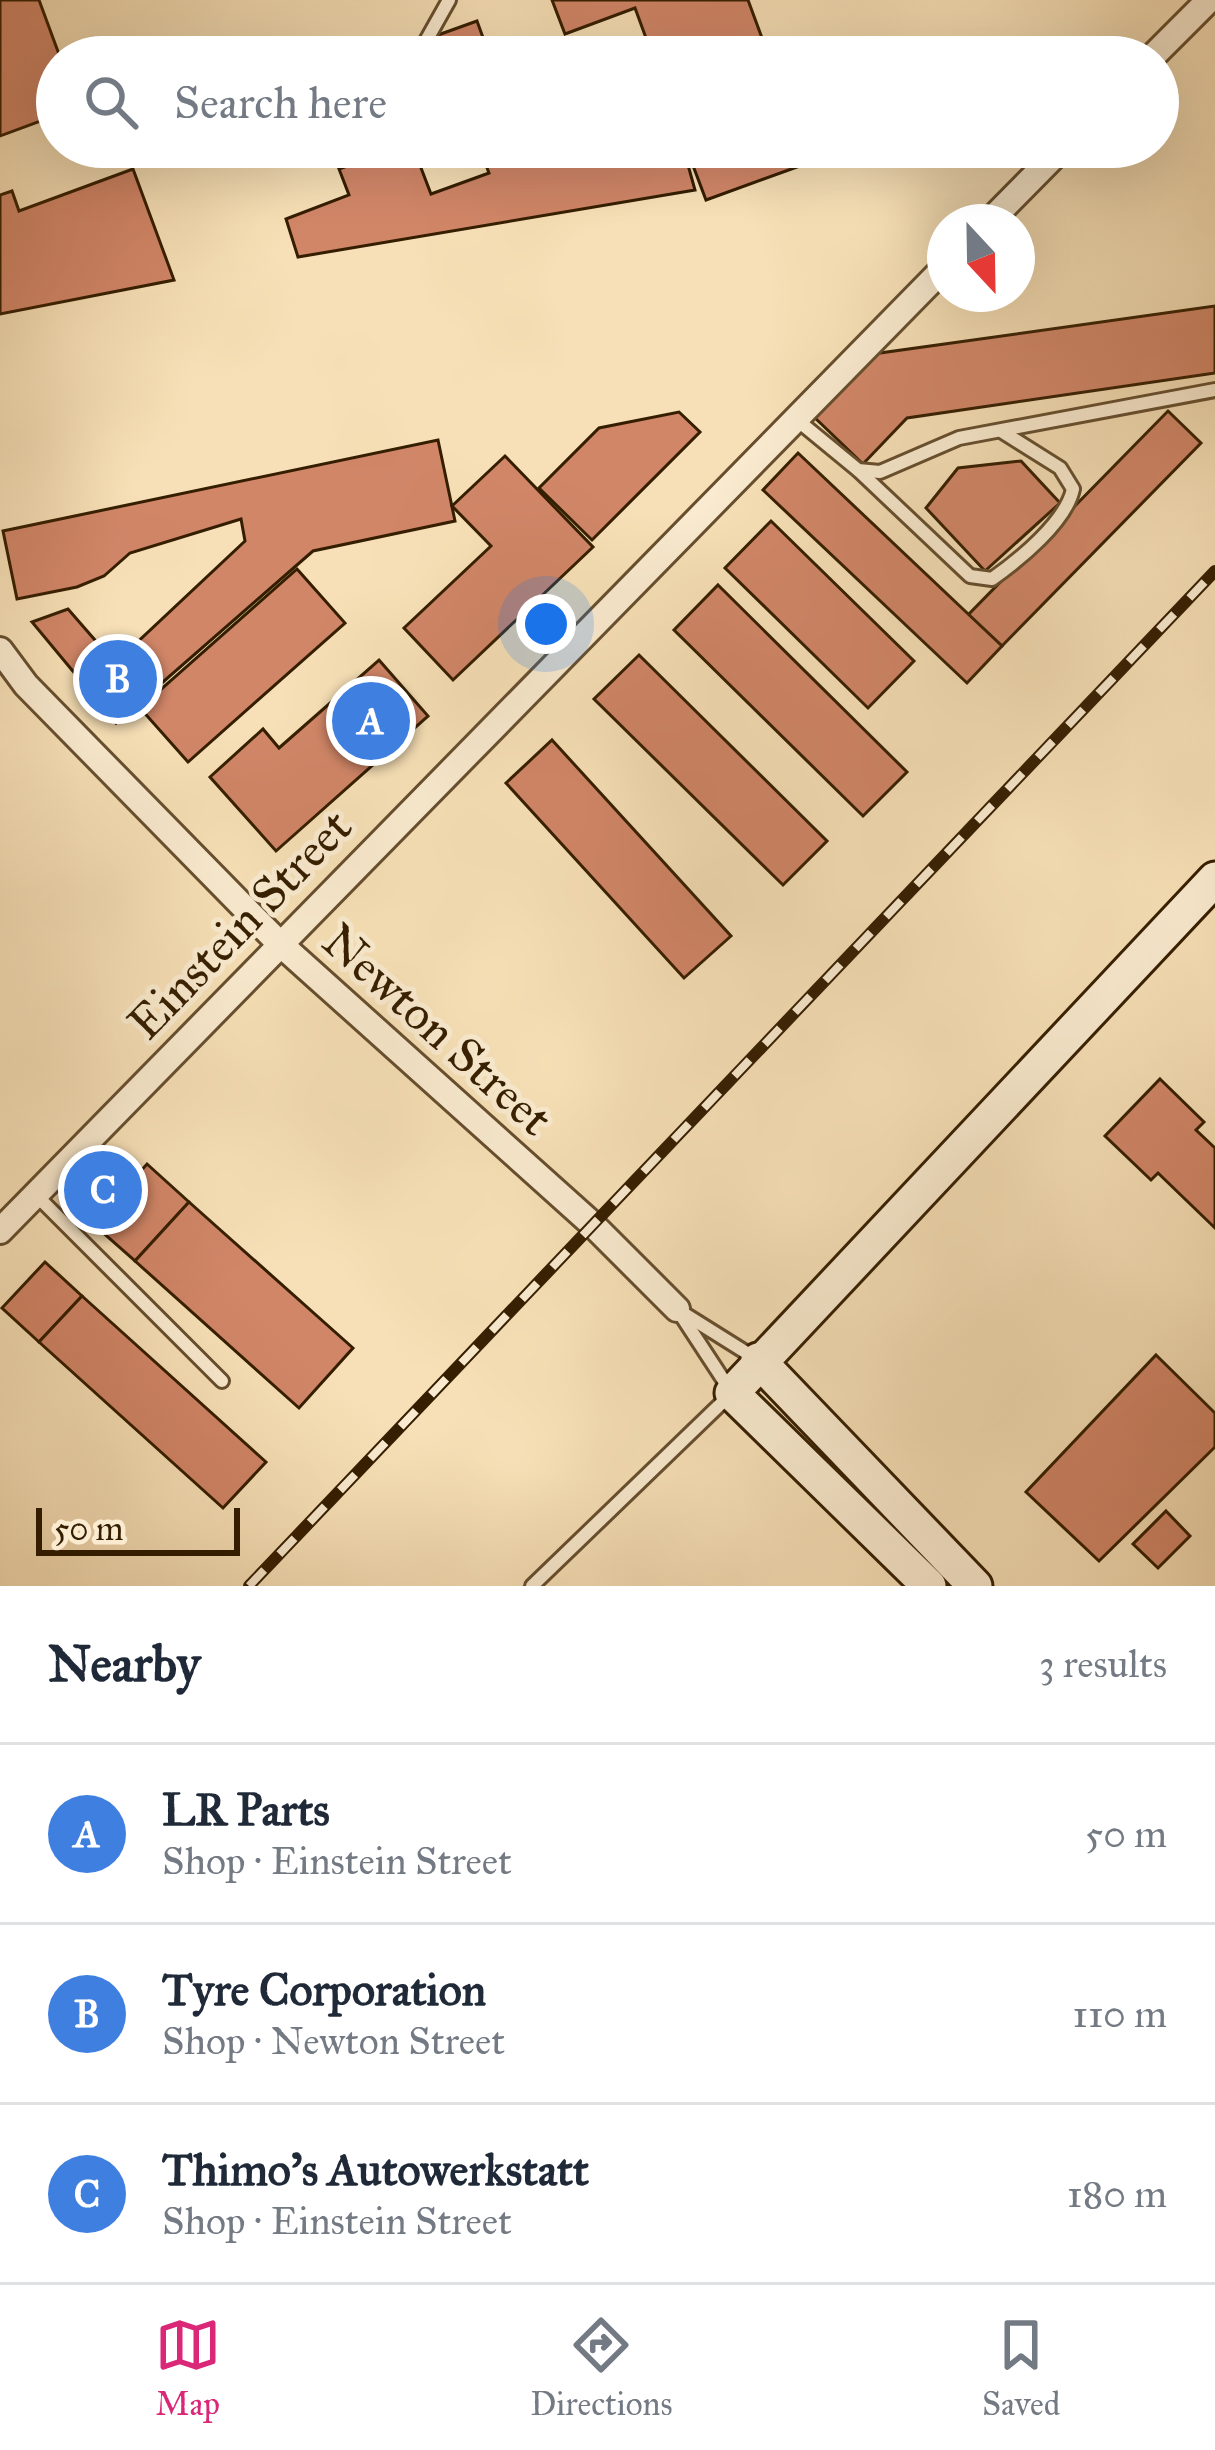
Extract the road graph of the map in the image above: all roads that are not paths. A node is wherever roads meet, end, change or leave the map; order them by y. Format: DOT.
graph roads {
  1 [pos="449,0"];
  2 [pos="1209,0"];
  3 [pos="429,36"];
  4 [pos="1173,36"];
  5 [pos="1042,168"];
  6 [pos="1007,204"];
  7 [pos="927,285"];
  8 [pos="1215,390"];
  9 [pos="795,418"];
  10 [pos="1000,430"];
  11 [pos="858,470"];
  12 [pos="0,650"];
  13 [pos="1215,880"];
  14 [pos="278,942"];
  15 [pos="36,1195"];
  16 [pos="0,1231"];
  17 [pos="677,1310"];
  18 [pos="758,1360"];
  19 [pos="221,1381"];
  20 [pos="732,1393"];
  21 [pos="532,1586"];
  22 [pos="929,1586"];
  23 [pos="975,1586"];
  1 -- 3 [label="lane"];
  2 -- 4 [label="street"];
  5 -- 6 [label="street"];
  7 -- 9 [label="street, Einstein Street"];
  8 -- 10 [label="lane"];
  9 -- 11 [label="lane"];
  9 -- 14 [label="street, Einstein Street"];
  10 -- 11 [label="lane"];
  10 -- 11 [label="lane"];
  12 -- 14 [label="street, Newton Street"];
  13 -- 18 [label="street"];
  14 -- 15 [label="street, Einstein Street"];
  14 -- 17 [label="street, Newton Street"];
  15 -- 16 [label="street, Einstein Street"];
  15 -- 19 [label="lane"];
  17 -- 18 [label="lane, Newton Street"];
  17 -- 20 [label="lane, Newton Street"];
  18 -- 20 [label="street"];
  18 -- 23 [label="street"];
  20 -- 21 [label="lane"];
  20 -- 22 [label="street"];
}
